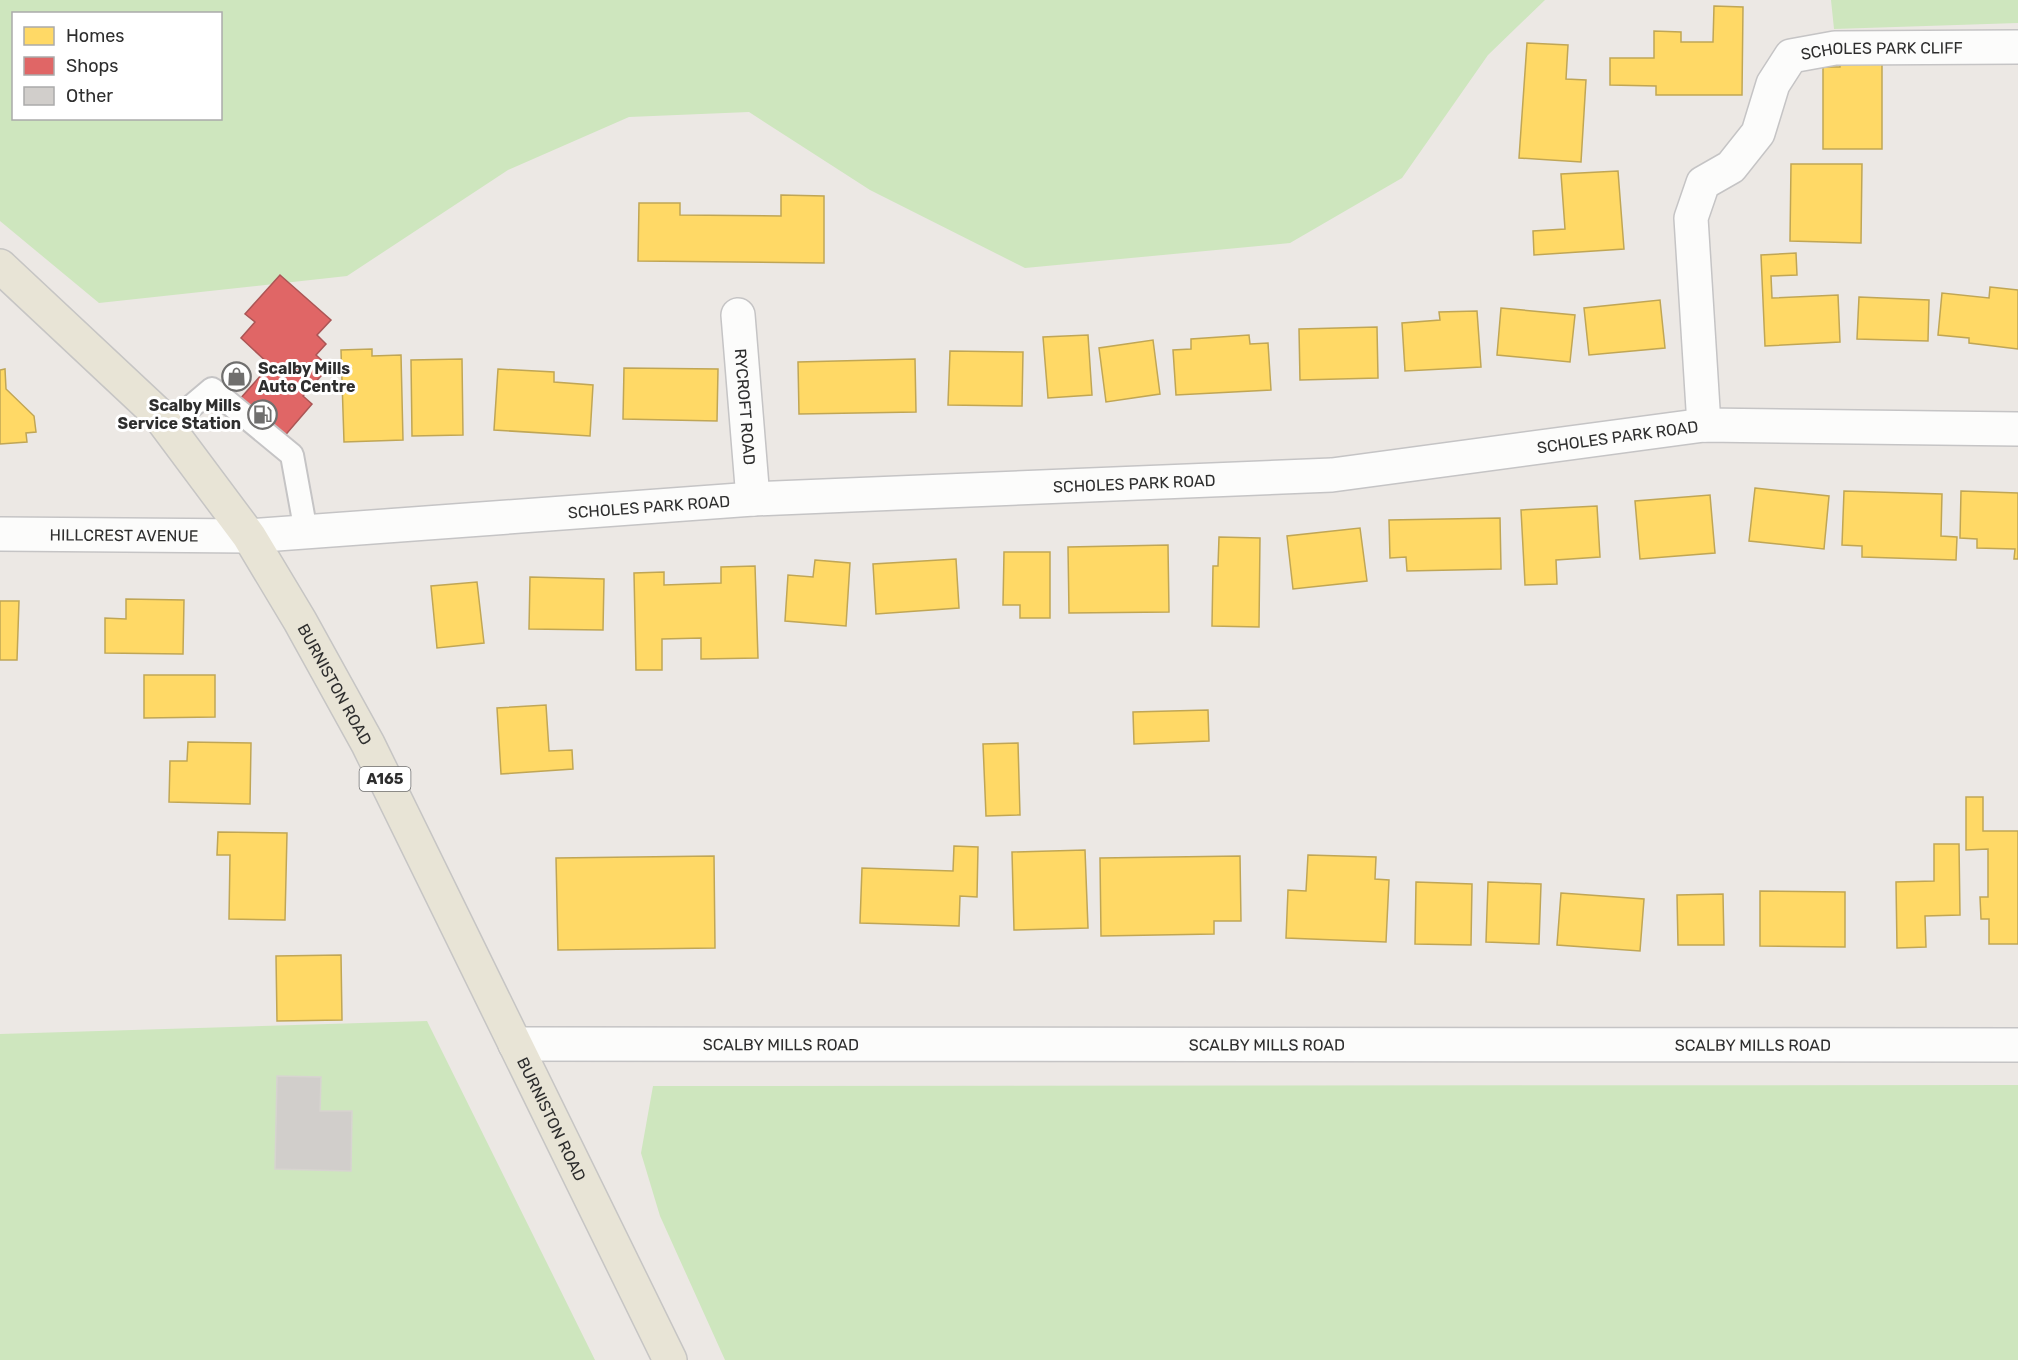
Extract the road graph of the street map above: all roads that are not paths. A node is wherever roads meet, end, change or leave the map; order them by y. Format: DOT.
graph roads {
  1 [pos="2017,47"];
  2 [pos="0,266"];
  3 [pos="738,315"];
  4 [pos="1704,425"];
  5 [pos="167,427"];
  6 [pos="2018,429"];
  7 [pos="753,499"];
  8 [pos="306,532"];
  9 [pos="0,534"];
  10 [pos="249,536"];
  11 [pos="515,1044"];
  12 [pos="2018,1045"];
  13 [pos="670,1360"];
  1 -- 4 [label="street, SCHOLES PARK CLIFF"];
  2 -- 5 [label="main road, BURNISTON ROAD / A165"];
  3 -- 7 [label="street, RYCROFT ROAD"];
  4 -- 6 [label="street, SCHOLES PARK ROAD"];
  4 -- 7 [label="street, SCHOLES PARK ROAD"];
  5 -- 8 [label="lane"];
  5 -- 10 [label="main road, BURNISTON ROAD / A165"];
  7 -- 8 [label="street, SCHOLES PARK ROAD"];
  8 -- 10 [label="street, SCHOLES PARK ROAD"];
  9 -- 10 [label="street, HILLCREST AVENUE"];
  10 -- 11 [label="main road, BURNISTON ROAD / A165"];
  11 -- 12 [label="street, SCALBY MILLS ROAD"];
  11 -- 13 [label="main road, BURNISTON ROAD / A165"];
}
